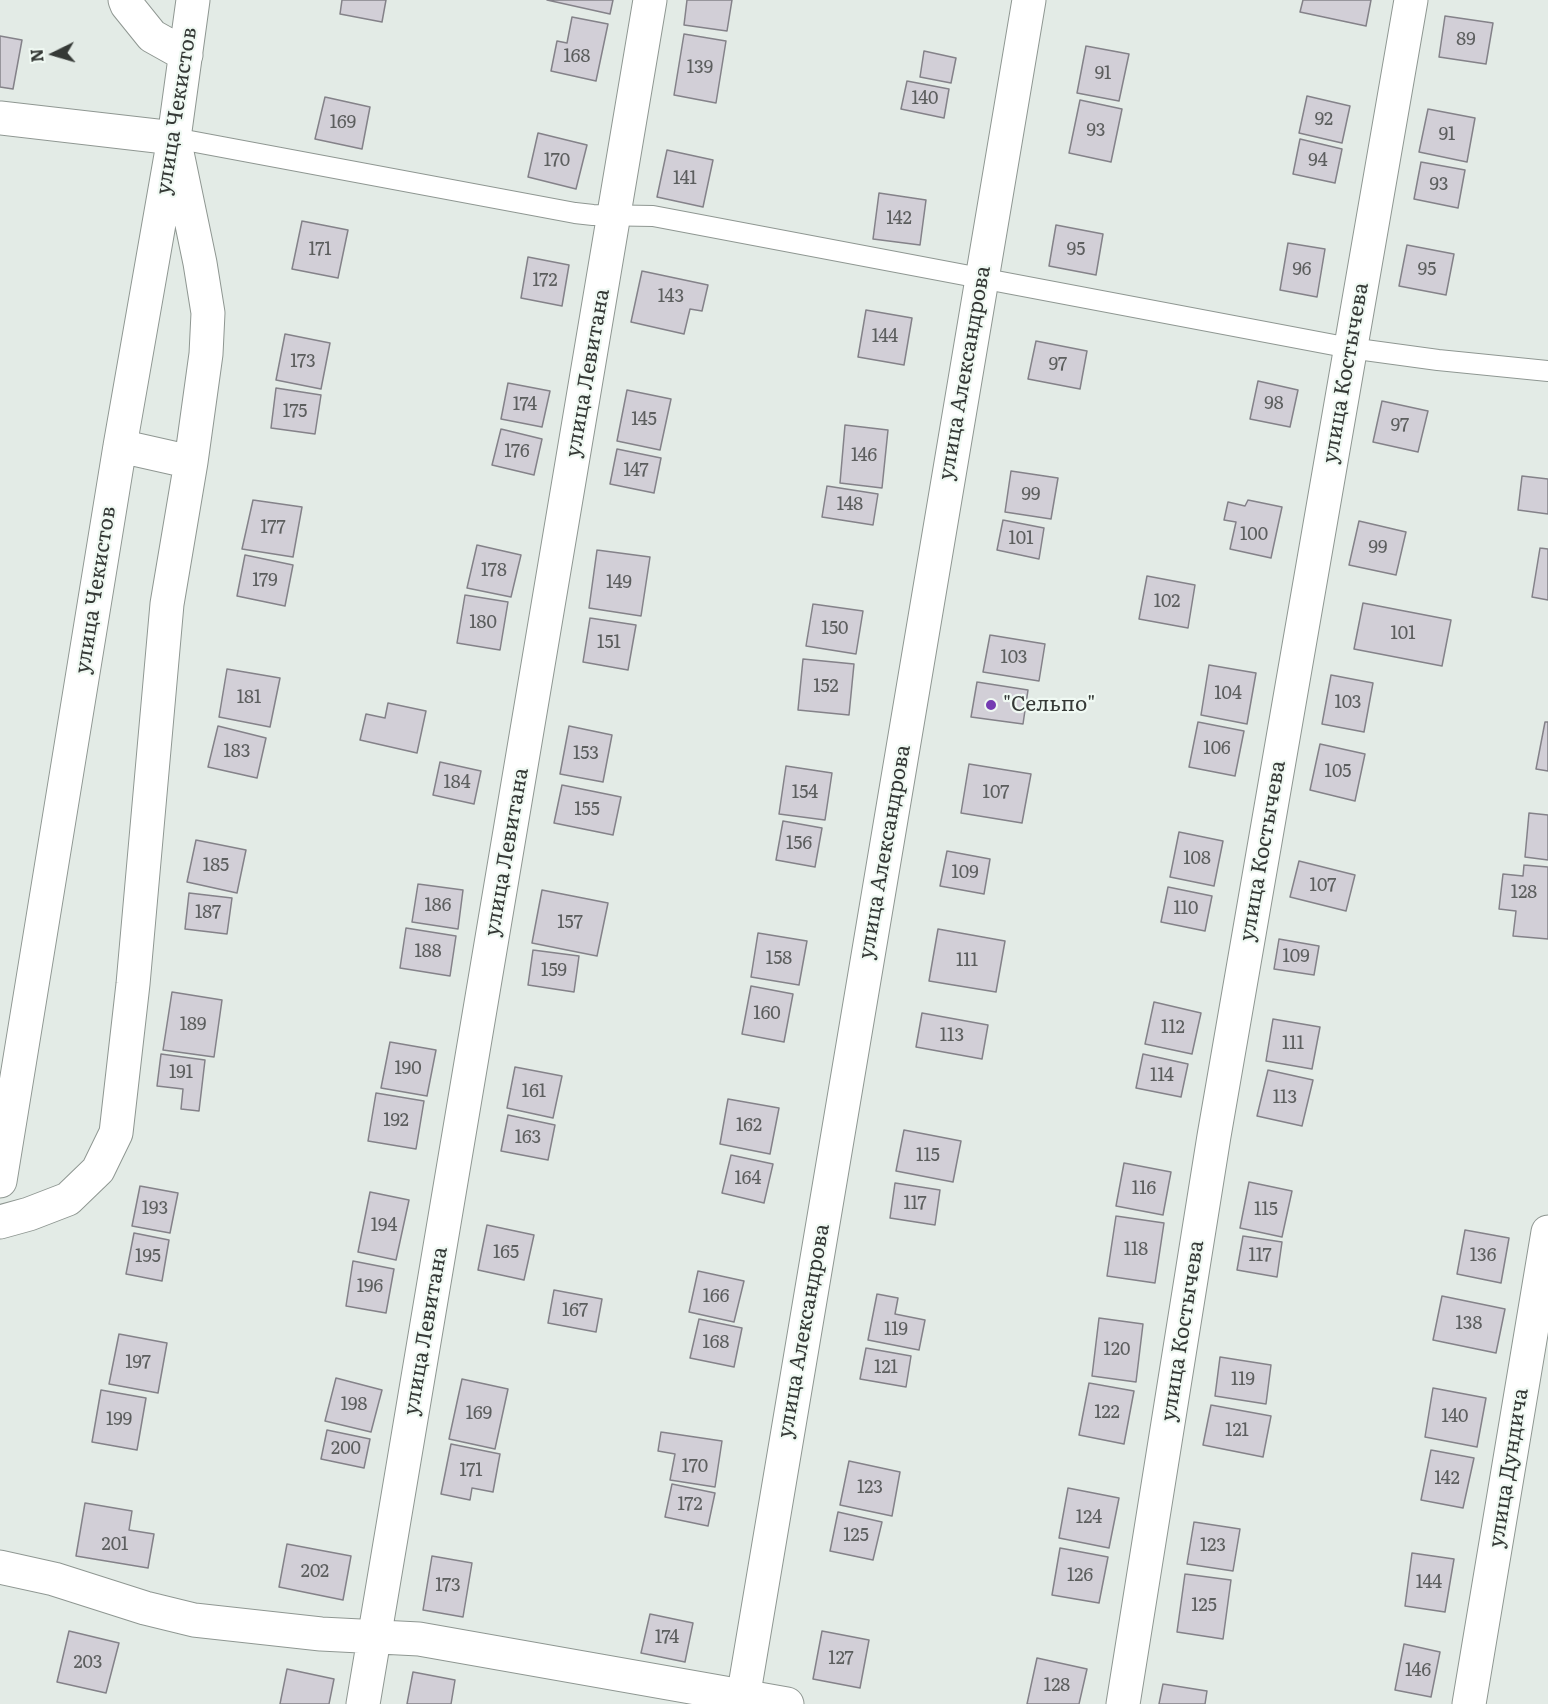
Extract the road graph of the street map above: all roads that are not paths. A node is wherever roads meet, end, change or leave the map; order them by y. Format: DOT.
graph roads {
  1 [pos="125,0"];
  2 [pos="194,0"];
  3 [pos="650,0"];
  4 [pos="1029,0"];
  5 [pos="1411,0"];
  6 [pos="186,55"];
  7 [pos="0,118"];
  8 [pos="174,138"];
  9 [pos="615,215"];
  10 [pos="981,279"];
  11 [pos="1350,348"];
  12 [pos="1548,371"];
  13 [pos="120,446"];
  14 [pos="191,462"];
  15 [pos="0,1181"];
  16 [pos="0,1222"];
  17 [pos="1548,1232"];
  18 [pos="0,1567"];
  19 [pos="375,1636"];
  20 [pos="742,1700"];
  21 [pos="363,1704"];
  22 [pos="787,1704"];
  23 [pos="1123,1704"];
  24 [pos="1469,1704"];
  1 -- 6 [label="street"];
  2 -- 6 [label="street, улица Чекистов"];
  3 -- 9 [label="street, улица Левитана"];
  4 -- 10 [label="street, улица Александрова"];
  5 -- 11 [label="street, улица Костычева"];
  6 -- 8 [label="street, улица Чекистов"];
  7 -- 8 [label="street"];
  8 -- 9 [label="lane"];
  8 -- 13 [label="street, улица Чекистов"];
  8 -- 14 [label="street"];
  9 -- 10 [label="lane"];
  9 -- 19 [label="street, улица Левитана"];
  10 -- 11 [label="lane"];
  10 -- 20 [label="street, улица Александрова"];
  11 -- 12 [label="lane"];
  11 -- 23 [label="street, улица Костычева"];
  13 -- 14 [label="street"];
  13 -- 15 [label="street, улица Чекистов"];
  14 -- 16 [label="street"];
  17 -- 24 [label="street, улица Дундича"];
  18 -- 19 [label="street"];
  19 -- 20 [label="street"];
  19 -- 21 [label="street, улица Левитана"];
  20 -- 22 [label="street"];
}
